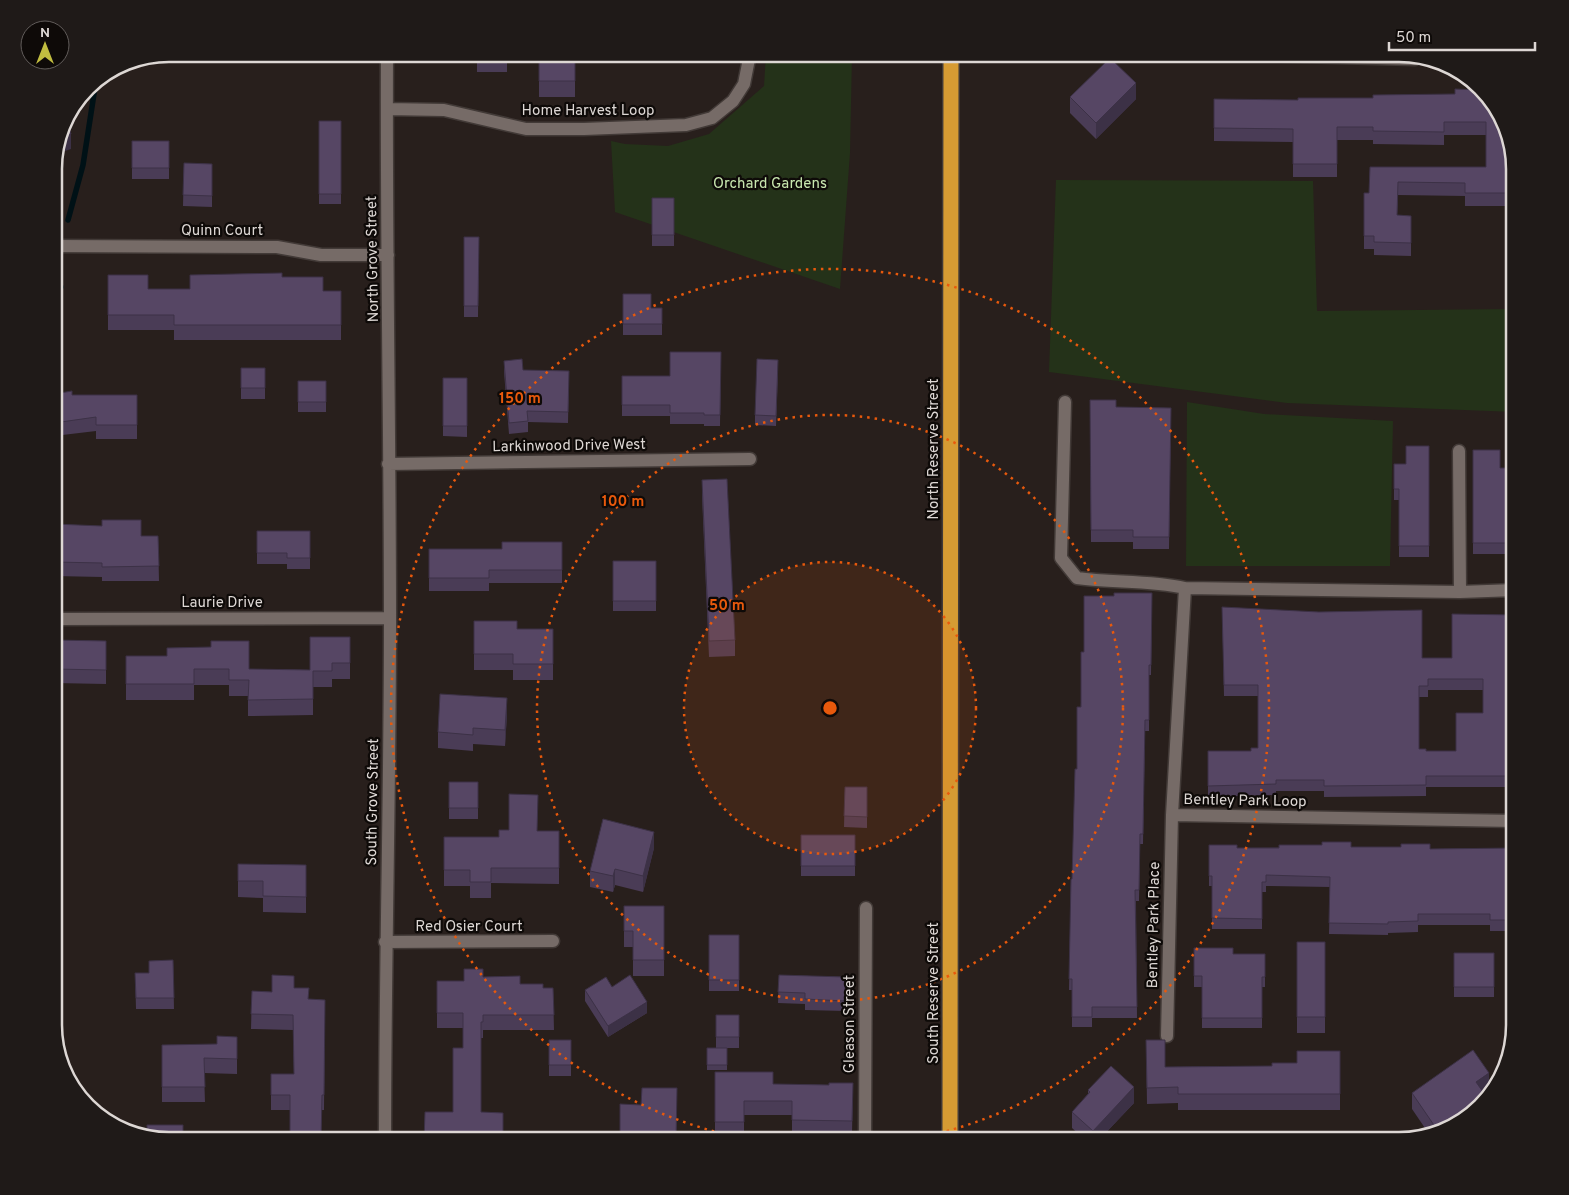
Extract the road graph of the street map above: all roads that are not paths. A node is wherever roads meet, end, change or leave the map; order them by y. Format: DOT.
graph roads {
  1 [pos="387,63"];
  2 [pos="748,63"];
  3 [pos="951,63"];
  4 [pos="387,109"];
  5 [pos="63,246"];
  6 [pos="388,255"];
  7 [pos="1065,402"];
  8 [pos="1459,452"];
  9 [pos="750,459"];
  10 [pos="388,464"];
  11 [pos="1185,588"];
  12 [pos="1506,590"];
  13 [pos="1460,592"];
  14 [pos="390,618"];
  15 [pos="63,619"];
  16 [pos="1172,816"];
  17 [pos="1506,821"];
  18 [pos="950,845"];
  19 [pos="866,908"];
  20 [pos="554,941"];
  21 [pos="385,942"];
  22 [pos="1167,1036"];
  23 [pos="385,1132"];
  24 [pos="865,1132"];
  25 [pos="950,1132"];
  1 -- 4 [label="street, North Grove Street"];
  2 -- 4 [label="street, Home Harvest Loop"];
  3 -- 18 [label="highway, North Reserve Street"];
  4 -- 6 [label="street, North Grove Street"];
  5 -- 6 [label="street, Quinn Court"];
  6 -- 10 [label="street, North Grove Street"];
  7 -- 11 [label="street"];
  8 -- 13 [label="street"];
  9 -- 10 [label="street, Larkinwood Drive West"];
  10 -- 14 [label="street, South Grove Street"];
  11 -- 13 [label="street"];
  11 -- 16 [label="street, Bentley Park Loop"];
  12 -- 13 [label="street"];
  14 -- 15 [label="street, Laurie Drive"];
  14 -- 21 [label="street, South Grove Street"];
  16 -- 17 [label="street, Bentley Park Loop"];
  16 -- 22 [label="street, Bentley Park Place"];
  18 -- 25 [label="highway, South Reserve Street"];
  19 -- 24 [label="street, Gleason Street"];
  20 -- 21 [label="street, Red Osier Court"];
  21 -- 23 [label="street, South Grove Street"];
}
